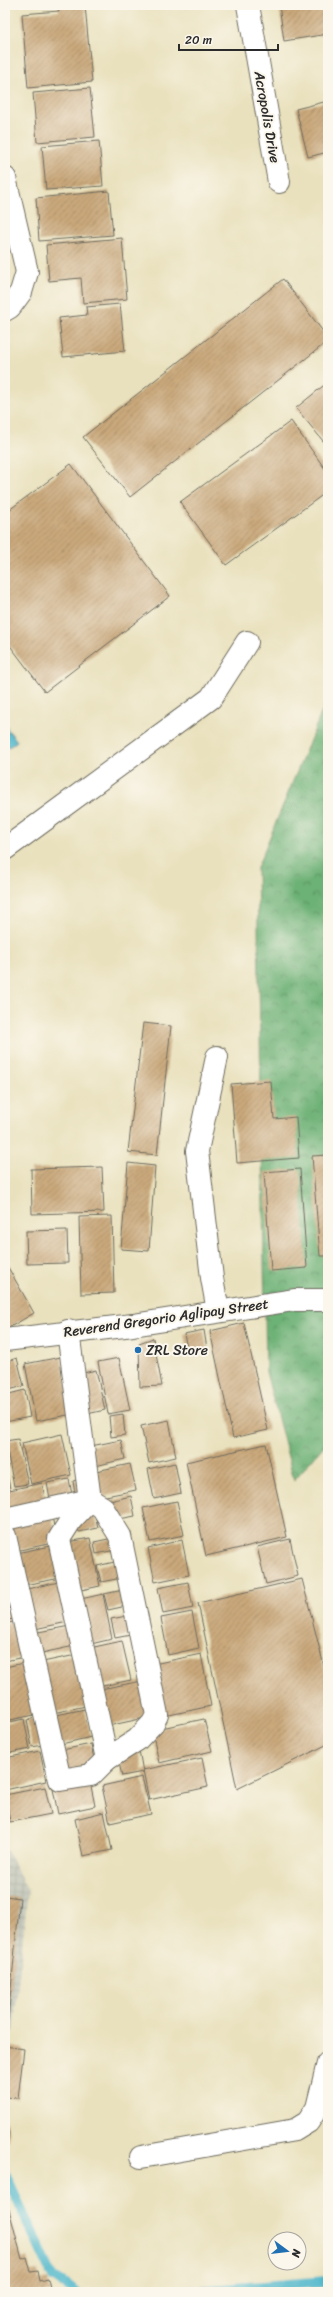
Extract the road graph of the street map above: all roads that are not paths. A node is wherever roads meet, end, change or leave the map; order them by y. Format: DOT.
graph roads {
  1 [pos="248,5"];
  2 [pos="5,178"];
  3 [pos="279,182"];
  4 [pos="5,310"];
  5 [pos="247,642"];
  6 [pos="5,849"];
  7 [pos="217,1057"];
  8 [pos="328,1300"];
  9 [pos="218,1311"];
  10 [pos="68,1332"];
  11 [pos="5,1340"];
  12 [pos="90,1500"];
  13 [pos="5,1519"];
  14 [pos="5,1536"];
  15 [pos="107,1759"];
  16 [pos="328,2063"];
  17 [pos="141,2157"];
  1 -- 3 [label="street, Acropolis Drive"];
  2 -- 4 [label="street"];
  5 -- 6 [label="street"];
  7 -- 9 [label="street"];
  8 -- 9 [label="street, Reverend Gregorio Aglipay Street"];
  9 -- 10 [label="street, Reverend Gregorio Aglipay Street"];
  10 -- 11 [label="street, Reverend Gregorio Aglipay Street"];
  10 -- 12 [label="street"];
  12 -- 13 [label="street"];
  12 -- 15 [label="street"];
  12 -- 15 [label="street"];
  14 -- 15 [label="street"];
  16 -- 17 [label="street"];
}
